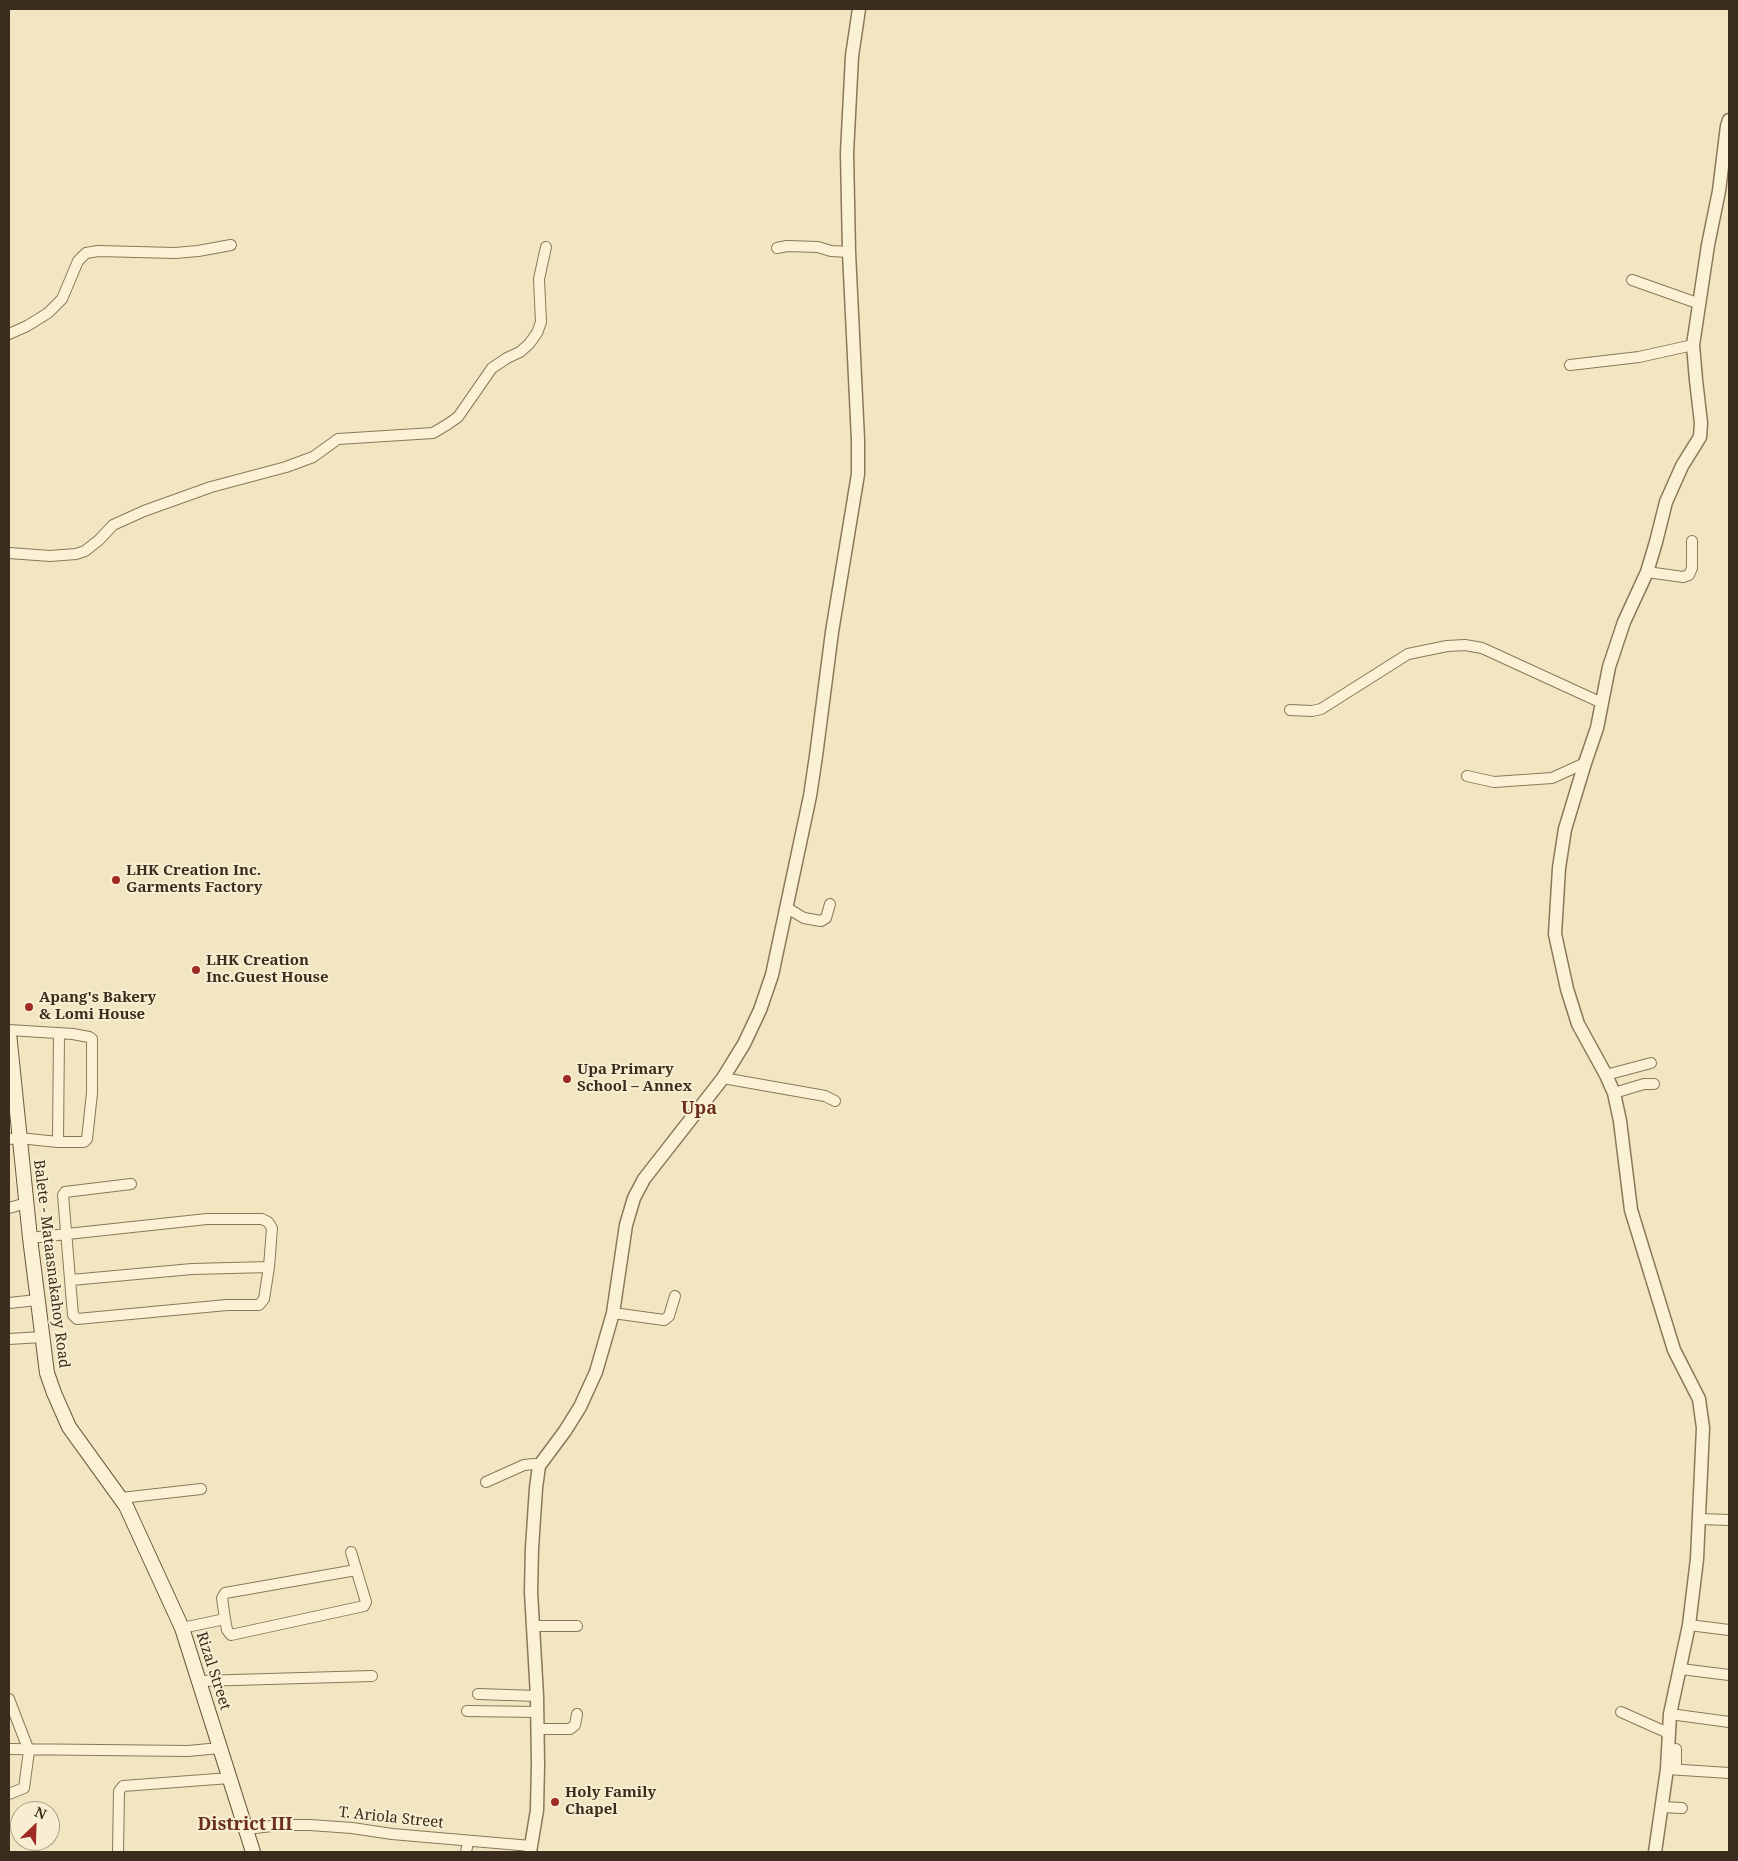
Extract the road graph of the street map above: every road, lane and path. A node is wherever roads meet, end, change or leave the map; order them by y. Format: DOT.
graph roads {
  1 [pos="859,9"];
  2 [pos="1729,120"];
  3 [pos="231,245"];
  4 [pos="546,247"];
  5 [pos="777,248"];
  6 [pos="848,252"];
  7 [pos="1632,280"];
  8 [pos="1700,304"];
  9 [pos="9,334"];
  10 [pos="1693,345"];
  11 [pos="1570,365"];
  12 [pos="1692,541"];
  13 [pos="9,553"];
  14 [pos="1647,572"];
  15 [pos="1602,703"];
  16 [pos="1290,710"];
  17 [pos="1585,763"];
  18 [pos="1467,776"];
  19 [pos="830,904"];
  20 [pos="787,908"];
  21 [pos="9,1032"];
  22 [pos="59,1033"];
  23 [pos="1651,1064"];
  24 [pos="1606,1075"];
  25 [pos="723,1078"];
  26 [pos="1654,1084"];
  27 [pos="1614,1093"];
  28 [pos="835,1101"];
  29 [pos="14,1139"];
  30 [pos="58,1142"];
  31 [pos="131,1184"];
  32 [pos="26,1203"];
  33 [pos="9,1208"];
  34 [pos="66,1233"];
  35 [pos="30,1238"];
  36 [pos="269,1267"];
  37 [pos="71,1280"];
  38 [pos="675,1296"];
  39 [pos="37,1300"];
  40 [pos="9,1303"];
  41 [pos="613,1312"];
  42 [pos="42,1336"];
  43 [pos="9,1339"];
  44 [pos="539,1466"];
  45 [pos="486,1482"];
  46 [pos="201,1489"];
  47 [pos="123,1502"];
  48 [pos="1698,1519"];
  49 [pos="1729,1520"];
  50 [pos="351,1552"];
  51 [pos="356,1570"];
  52 [pos="225,1619"];
  53 [pos="1689,1625"];
  54 [pos="534,1626"];
  55 [pos="577,1626"];
  56 [pos="182,1628"];
  57 [pos="1729,1630"];
  58 [pos="1680,1669"];
  59 [pos="1729,1675"];
  60 [pos="372,1676"];
  61 [pos="199,1681"];
  62 [pos="478,1694"];
  63 [pos="537,1696"];
  64 [pos="9,1699"];
  65 [pos="467,1711"];
  66 [pos="538,1712"];
  67 [pos="1621,1712"];
  68 [pos="577,1714"];
  69 [pos="1670,1714"];
  70 [pos="1729,1722"];
  71 [pos="538,1729"];
  72 [pos="1668,1733"];
  73 [pos="220,1748"];
  74 [pos="9,1749"];
  75 [pos="1676,1749"];
  76 [pos="29,1751"];
  77 [pos="1672,1769"];
  78 [pos="1729,1773"];
  79 [pos="230,1778"];
  80 [pos="9,1794"];
  81 [pos="1662,1807"];
  82 [pos="1682,1808"];
  83 [pos="247,1829"];
  84 [pos="467,1847"];
  85 [pos="530,1849"];
  86 [pos="118,1852"];
  87 [pos="253,1852"];
  88 [pos="1656,1852"];
  1 -- 6 [label="street"];
  2 -- 8 [label="street"];
  3 -- 9 [label="street"];
  4 -- 13 [label="street"];
  5 -- 6 [label="street"];
  6 -- 20 [label="street"];
  7 -- 8 [label="street"];
  8 -- 10 [label="street"];
  10 -- 11 [label="street"];
  10 -- 14 [label="street"];
  12 -- 14 [label="street"];
  14 -- 15 [label="street"];
  15 -- 16 [label="street"];
  15 -- 17 [label="street"];
  17 -- 18 [label="street"];
  17 -- 24 [label="street"];
  19 -- 20 [label="street"];
  20 -- 25 [label="street"];
  21 -- 22 [label="street"];
  21 -- 29 [label="main road, Balete - Mataasnakahoy Road"];
  22 -- 30 [label="street"];
  22 -- 30 [label="street"];
  23 -- 24 [label="street"];
  24 -- 27 [label="street"];
  25 -- 28 [label="street"];
  25 -- 41 [label="street"];
  26 -- 27 [label="street"];
  27 -- 48 [label="street"];
  29 -- 30 [label="street"];
  29 -- 32 [label="main road, Balete - Mataasnakahoy Road"];
  31 -- 34 [label="street"];
  32 -- 33 [label="street"];
  32 -- 35 [label="main road, Balete - Mataasnakahoy Road"];
  34 -- 35 [label="street"];
  34 -- 36 [label="street"];
  34 -- 37 [label="street"];
  35 -- 39 [label="main road, Balete - Mataasnakahoy Road"];
  36 -- 37 [label="street"];
  36 -- 37 [label="street"];
  38 -- 41 [label="street"];
  39 -- 40 [label="street"];
  39 -- 42 [label="main road, Balete - Mataasnakahoy Road"];
  41 -- 44 [label="street"];
  42 -- 43 [label="street"];
  42 -- 47 [label="main road, Balete - Mataasnakahoy Road"];
  44 -- 45 [label="street"];
  44 -- 54 [label="street"];
  46 -- 47 [label="street"];
  47 -- 56 [label="main road, Rizal Street"];
  48 -- 49 [label="street"];
  48 -- 53 [label="street"];
  50 -- 51 [label="street"];
  51 -- 52 [label="street"];
  51 -- 52 [label="street"];
  52 -- 56 [label="street"];
  53 -- 57 [label="street"];
  53 -- 58 [label="street"];
  54 -- 55 [label="street"];
  54 -- 63 [label="street"];
  56 -- 61 [label="main road, Rizal Street"];
  58 -- 59 [label="street"];
  58 -- 69 [label="street"];
  60 -- 61 [label="street"];
  61 -- 73 [label="main road, Rizal Street"];
  62 -- 63 [label="street"];
  63 -- 66 [label="street"];
  64 -- 76 [label="street"];
  65 -- 66 [label="street"];
  66 -- 71 [label="street"];
  67 -- 72 [label="street"];
  68 -- 71 [label="street"];
  69 -- 70 [label="street"];
  69 -- 72 [label="street"];
  71 -- 85 [label="street"];
  72 -- 77 [label="street"];
  73 -- 76 [label="street"];
  73 -- 79 [label="main road, Rizal Street"];
  74 -- 76 [label="street"];
  75 -- 77 [label="street"];
  76 -- 80 [label="street"];
  77 -- 78 [label="street"];
  77 -- 81 [label="street"];
  79 -- 83 [label="main road, Rizal Street"];
  79 -- 86 [label="street"];
  81 -- 82 [label="street"];
  81 -- 88 [label="street"];
  83 -- 84 [label="street, T. Ariola Street"];
  83 -- 87 [label="main road, Rizal Street"];
  84 -- 85 [label="street, T. Ariola Street"];
}
